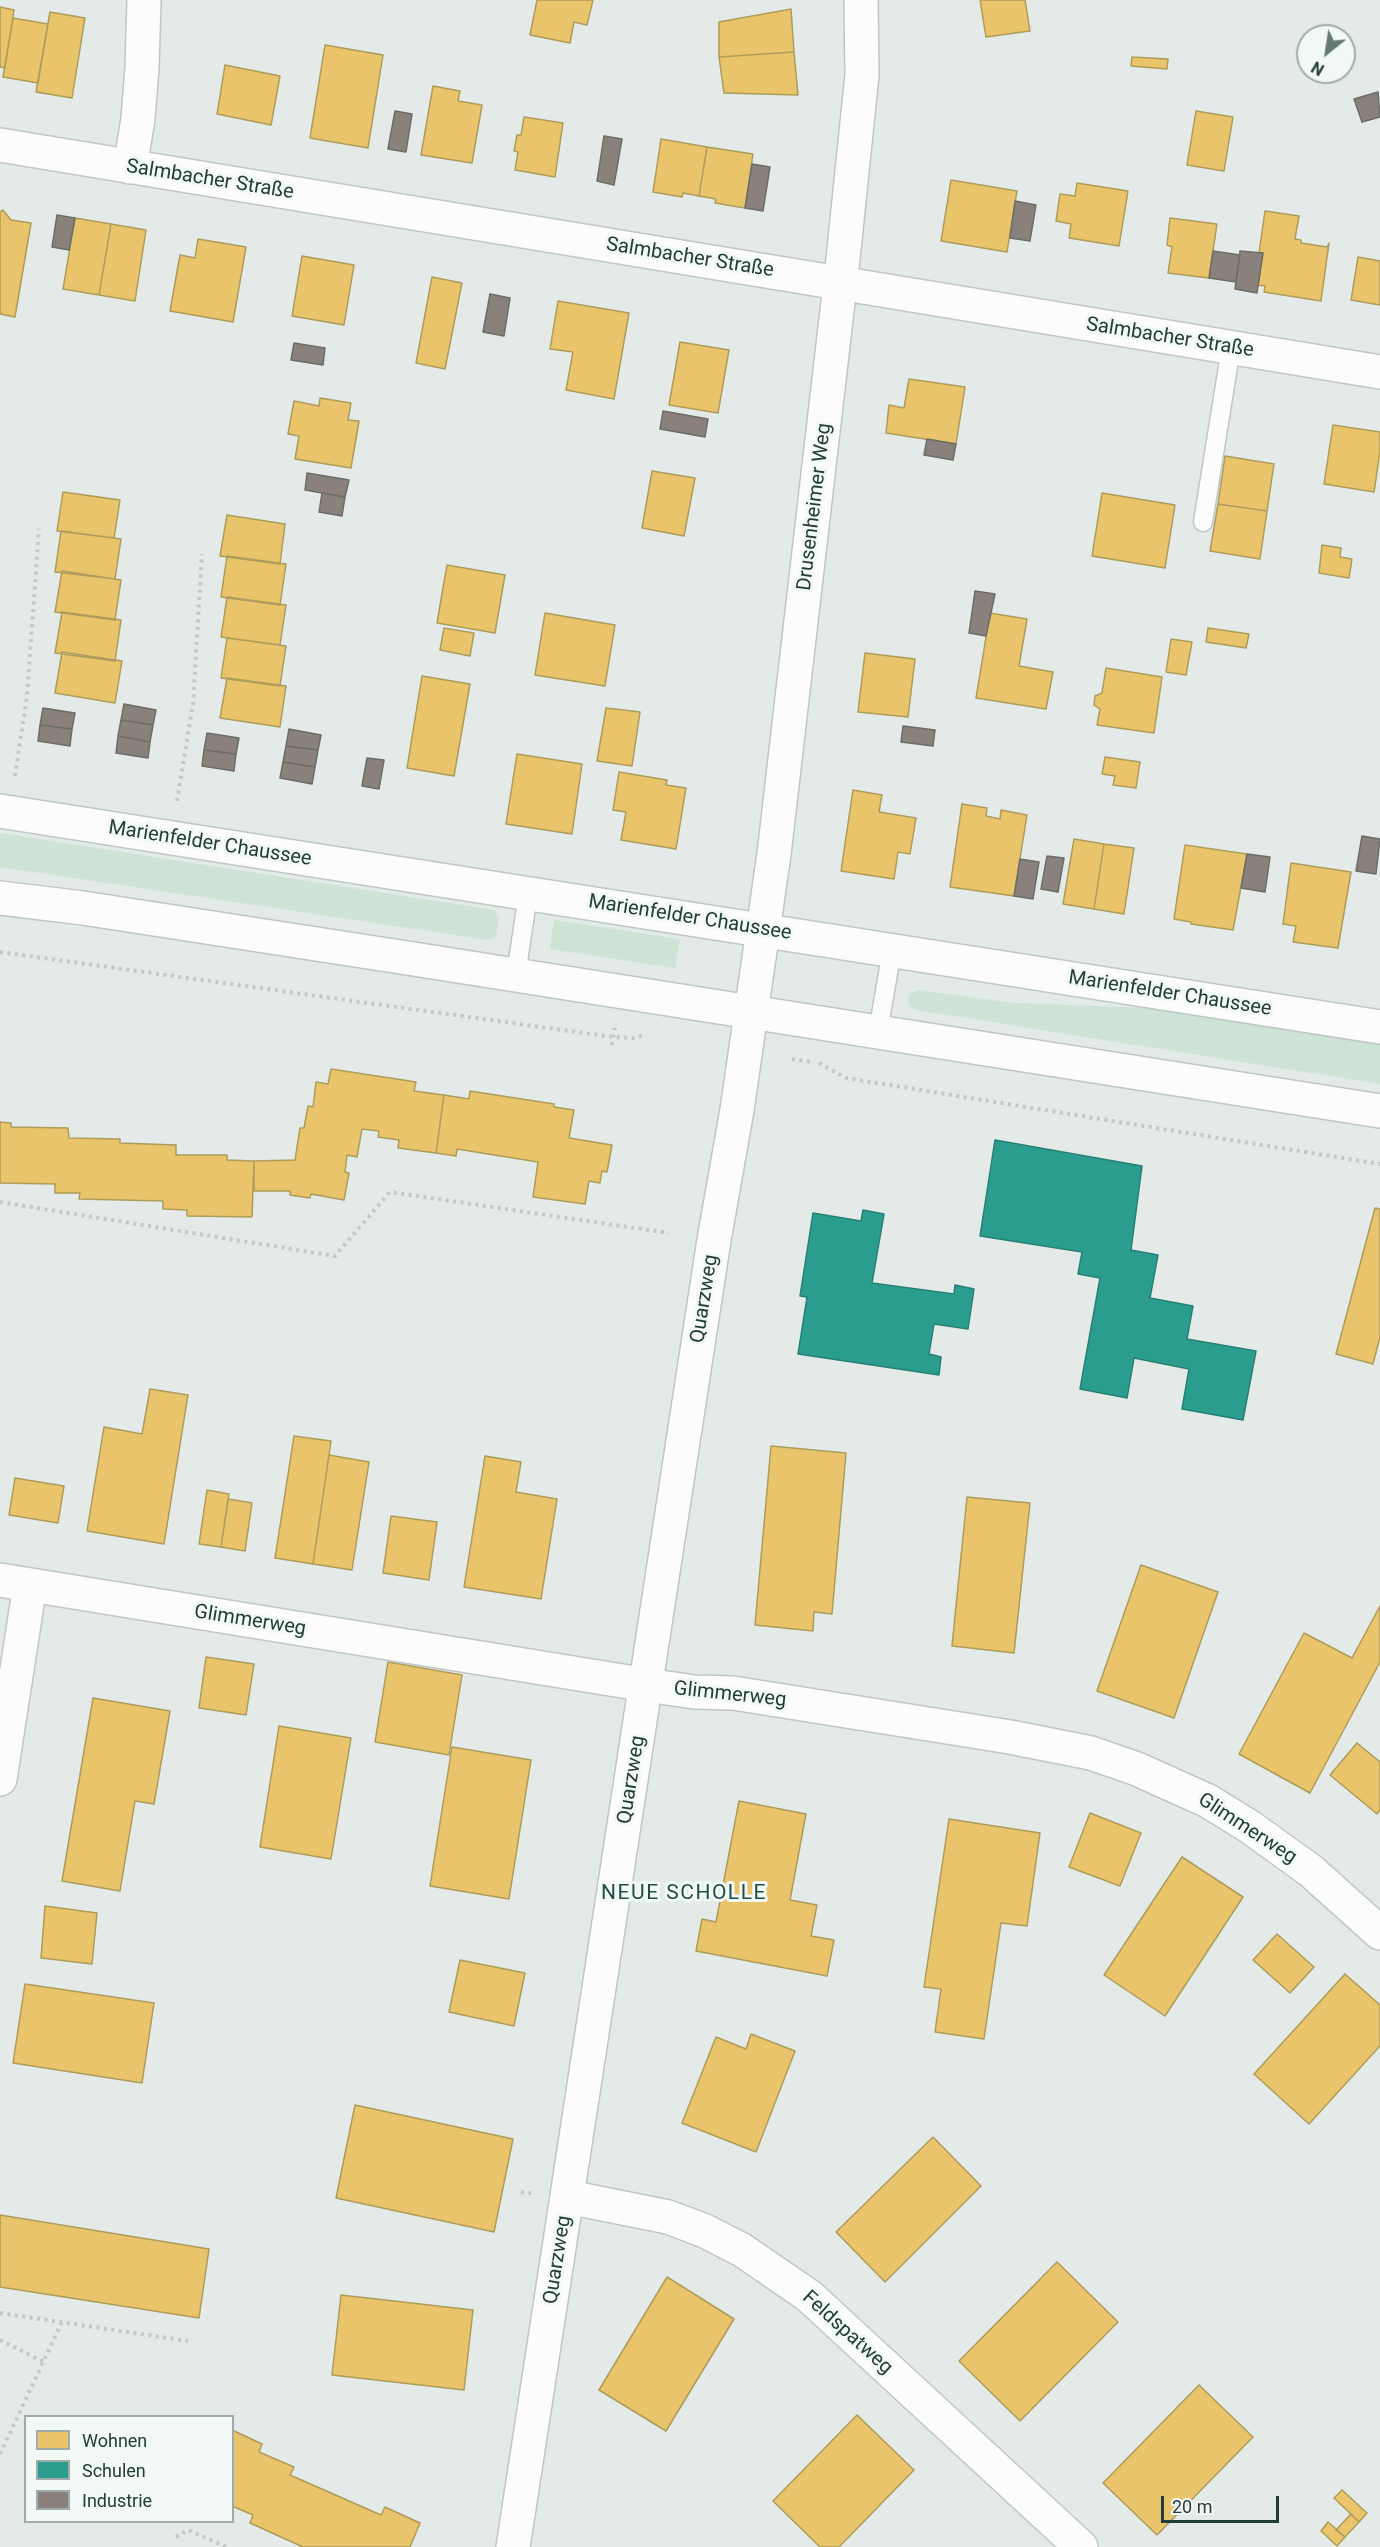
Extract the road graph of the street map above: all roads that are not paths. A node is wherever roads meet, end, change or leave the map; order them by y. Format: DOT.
graph roads {
  1 [pos="144,0"];
  2 [pos="861,0"];
  3 [pos="0,146"];
  4 [pos="130,167"];
  5 [pos="841,283"];
  6 [pos="1231,348"];
  7 [pos="1380,372"];
  8 [pos="1203,522"];
  9 [pos="0,811"];
  10 [pos="528,894"];
  11 [pos="0,898"];
  12 [pos="763,930"];
  13 [pos="892,950"];
  14 [pos="516,975"];
  15 [pos="751,1013"];
  16 [pos="1380,1027"];
  17 [pos="878,1032"];
  18 [pos="1380,1111"];
  19 [pos="15,1583"];
  20 [pos="646,1685"];
  21 [pos="0,1779"];
  22 [pos="1380,1933"];
  23 [pos="568,2198"];
  24 [pos="513,2547"];
  25 [pos="1081,2547"];
  1 -- 4 [label="street"];
  2 -- 5 [label="street, Drusenheimer Weg"];
  3 -- 4 [label="street, Salmbacher Straße"];
  4 -- 5 [label="street, Salmbacher Straße"];
  5 -- 6 [label="street, Salmbacher Straße"];
  5 -- 12 [label="street, Drusenheimer Weg"];
  6 -- 7 [label="street, Salmbacher Straße"];
  6 -- 8 [label="lane"];
  9 -- 10 [label="street, Marienfelder Chaussee"];
  10 -- 12 [label="street, Marienfelder Chaussee"];
  10 -- 14 [label="lane"];
  11 -- 14 [label="street"];
  12 -- 13 [label="street, Marienfelder Chaussee"];
  12 -- 15 [label="street, Drusenheimer Weg"];
  13 -- 16 [label="street, Marienfelder Chaussee"];
  13 -- 17 [label="lane"];
  14 -- 15 [label="street"];
  15 -- 17 [label="street"];
  15 -- 20 [label="street, Quarzweg"];
  17 -- 18 [label="street"];
  19 -- 20 [label="street, Glimmerweg"];
  19 -- 21 [label="street, Glimmerweg"];
  20 -- 22 [label="street, Glimmerweg"];
  20 -- 23 [label="street, Quarzweg"];
  23 -- 24 [label="street, Quarzweg"];
  23 -- 25 [label="street, Feldspatweg"];
}
